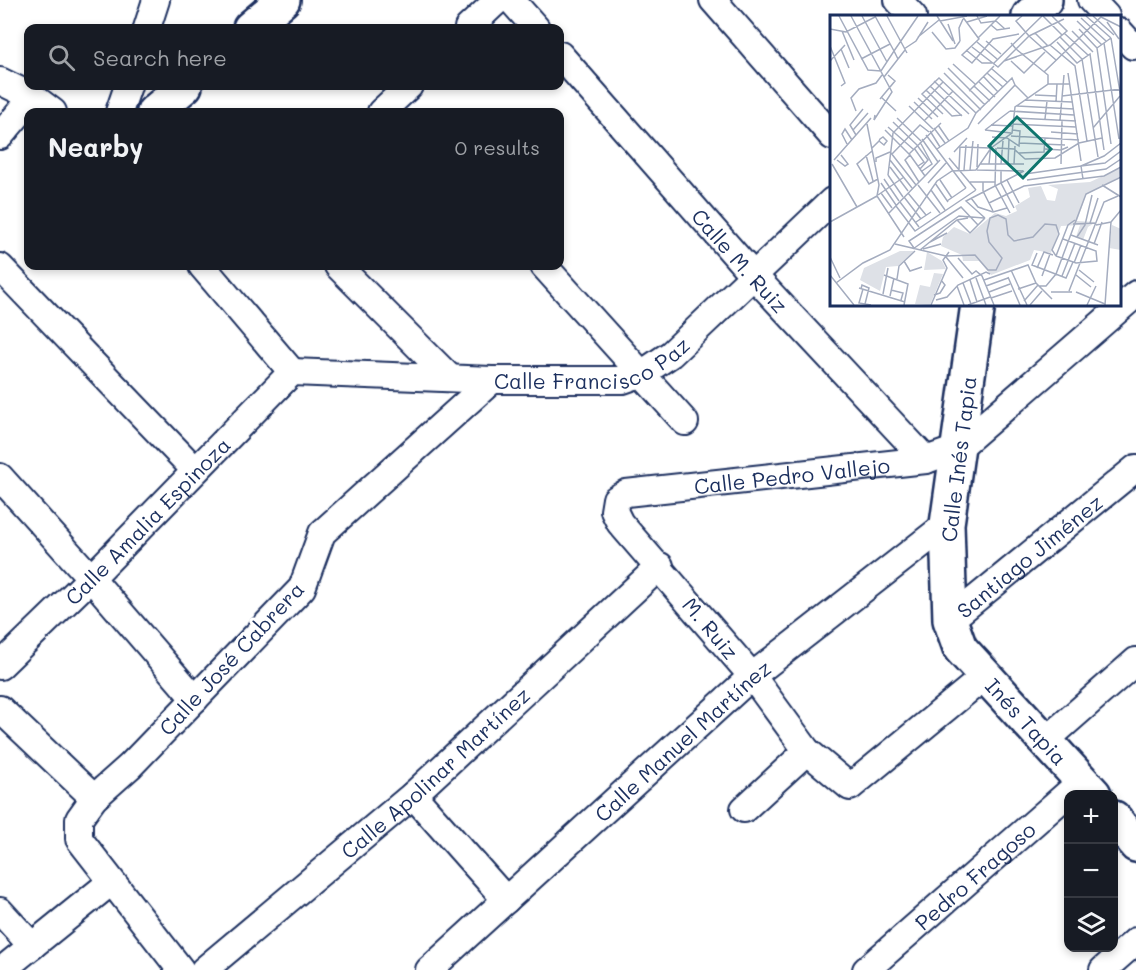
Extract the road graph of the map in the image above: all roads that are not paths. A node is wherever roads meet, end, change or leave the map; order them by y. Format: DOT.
graph roads {
  1 [pos="156,0"];
  2 [pos="283,0"];
  3 [pos="498,0"];
  4 [pos="511,0"];
  5 [pos="713,0"];
  6 [pos="898,0"];
  7 [pos="1045,0"];
  8 [pos="1090,0"];
  9 [pos="912,15"];
  10 [pos="1030,15"];
  11 [pos="1105,15"];
  12 [pos="148,24"];
  13 [pos="255,24"];
  14 [pos="472,24"];
  15 [pos="532,24"];
  16 [pos="564,60"];
  17 [pos="0,81"];
  18 [pos="127,90"];
  19 [pos="180,90"];
  20 [pos="43,105"];
  21 [pos="120,108"];
  22 [pos="159,108"];
  23 [pos="24,119"];
  24 [pos="830,134"];
  25 [pos="0,136"];
  26 [pos="830,202"];
  27 [pos="0,267"];
  28 [pos="212,270"];
  29 [pos="342,270"];
  30 [pos="548,270"];
  31 [pos="752,274"];
  32 [pos="1136,294"];
  33 [pos="978,306"];
  34 [pos="292,372"];
  35 [pos="643,373"];
  36 [pos="450,378"];
  37 [pos="492,380"];
  38 [pos="685,422"];
  39 [pos="957,449"];
  40 [pos="926,460"];
  41 [pos="1136,468"];
  42 [pos="195,470"];
  43 [pos="0,477"];
  44 [pos="626,493"];
  45 [pos="947,524"];
  46 [pos="660,566"];
  47 [pos="92,578"];
  48 [pos="955,634"];
  49 [pos="1136,661"];
  50 [pos="0,666"];
  51 [pos="752,676"];
  52 [pos="985,676"];
  53 [pos="195,699"];
  54 [pos="0,709"];
  55 [pos="1045,741"];
  56 [pos="807,751"];
  57 [pos="1088,788"];
  58 [pos="413,795"];
  59 [pos="94,798"];
  60 [pos="744,809"];
  61 [pos="1118,824"];
  62 [pos="1136,845"];
  63 [pos="111,882"];
  64 [pos="506,900"];
  65 [pos="0,911"];
  66 [pos="1136,941"];
  67 [pos="32,946"];
  68 [pos="436,968"];
  69 [pos="2,970"];
  70 [pos="181,970"];
  71 [pos="204,970"];
  72 [pos="866,970"];
  73 [pos="1103,970"];
  1 -- 12 [label="street"];
  2 -- 13 [label="main road"];
  3 -- 14 [label="street"];
  4 -- 15 [label="street"];
  5 -- 24 [label="street"];
  6 -- 9 [label="street"];
  7 -- 10 [label="main road"];
  8 -- 11 [label="street"];
  16 -- 31 [label="street, Calle M. Ruiz"];
  17 -- 20 [label="street"];
  18 -- 21 [label="street"];
  19 -- 22 [label="main road"];
  23 -- 25 [label="street"];
  26 -- 31 [label="street, Calle Francisco Paz"];
  27 -- 42 [label="street"];
  28 -- 34 [label="street"];
  29 -- 36 [label="street"];
  30 -- 35 [label="street"];
  31 -- 35 [label="street, Calle Francisco Paz"];
  31 -- 40 [label="street, Calle M. Ruiz"];
  32 -- 39 [label="street"];
  33 -- 39 [label="main road, Calle Inés Tapia"];
  34 -- 36 [label="street, Calle Francisco Paz"];
  34 -- 42 [label="street, Calle Amalia Espinoza"];
  35 -- 37 [label="street, Calle Francisco Paz"];
  35 -- 38 [label="street"];
  36 -- 37 [label="street, Calle Francisco Paz"];
  37 -- 53 [label="street, Calle José Cabrera"];
  39 -- 40 [label="street, Calle Pedro Vallejo"];
  39 -- 45 [label="main road, Calle Inés Tapia"];
  40 -- 44 [label="street, Calle Pedro Vallejo"];
  41 -- 48 [label="street, Santiago Jiménez"];
  42 -- 47 [label="street, Calle Amalia Espinoza"];
  43 -- 47 [label="street"];
  44 -- 46 [label="street, M. Ruiz"];
  45 -- 48 [label="main road, Calle Inés Tapia"];
  45 -- 51 [label="street, Calle Manuel Martínez"];
  46 -- 51 [label="street, M. Ruiz"];
  46 -- 58 [label="street, Calle Apolinar Martínez"];
  47 -- 50 [label="street, Calle Amalia Espinoza"];
  47 -- 53 [label="street"];
  48 -- 52 [label="main road, Inés Tapia"];
  49 -- 55 [label="street"];
  51 -- 56 [label="street, M. Ruiz"];
  51 -- 64 [label="street, Calle Manuel Martínez"];
  52 -- 55 [label="main road, Inés Tapia"];
  52 -- 56 [label="street, M. Ruiz"];
  53 -- 59 [label="street, Calle José Cabrera"];
  54 -- 59 [label="street"];
  55 -- 57 [label="main road, Inés Tapia"];
  56 -- 60 [label="street"];
  57 -- 72 [label="street, Pedro Fragoso"];
  58 -- 64 [label="street"];
  58 -- 71 [label="street, Calle Apolinar Martínez"];
  59 -- 63 [label="street, Calle José Cabrera"];
  61 -- 62 [label="main road"];
  63 -- 67 [label="street"];
  63 -- 70 [label="street"];
  64 -- 68 [label="street, Calle Manuel Martínez"];
  65 -- 67 [label="street"];
  66 -- 73 [label="street"];
  67 -- 69 [label="street"];
}
